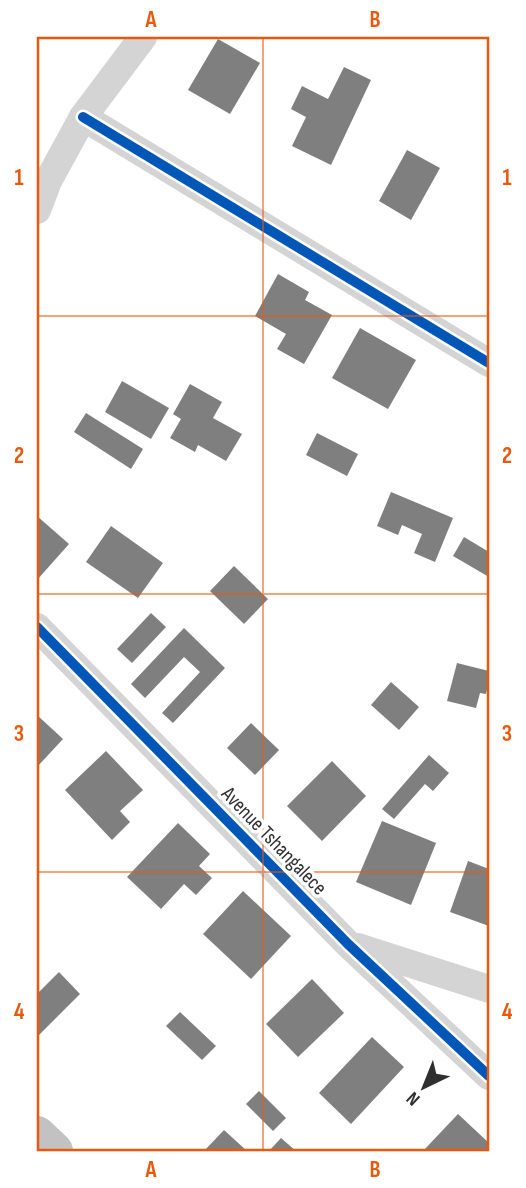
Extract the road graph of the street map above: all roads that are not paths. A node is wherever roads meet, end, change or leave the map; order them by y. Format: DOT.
graph roads {
  1 [pos="143,37"];
  2 [pos="83,117"];
  3 [pos="43,176"];
  4 [pos="37,211"];
  5 [pos="489,363"];
  6 [pos="37,627"];
  7 [pos="348,944"];
  8 [pos="489,989"];
  9 [pos="489,1076"];
  10 [pos="37,1135"];
  11 [pos="54,1151"];
  1 -- 2 [label="street"];
  2 -- 3 [label="street"];
  2 -- 5 [label="street"];
  3 -- 4 [label="street"];
  6 -- 7 [label="street, Avenue Tshangalece"];
  7 -- 8 [label="street"];
  7 -- 9 [label="street, Avenue Tshangalece"];
  10 -- 11 [label="highway"];
}
